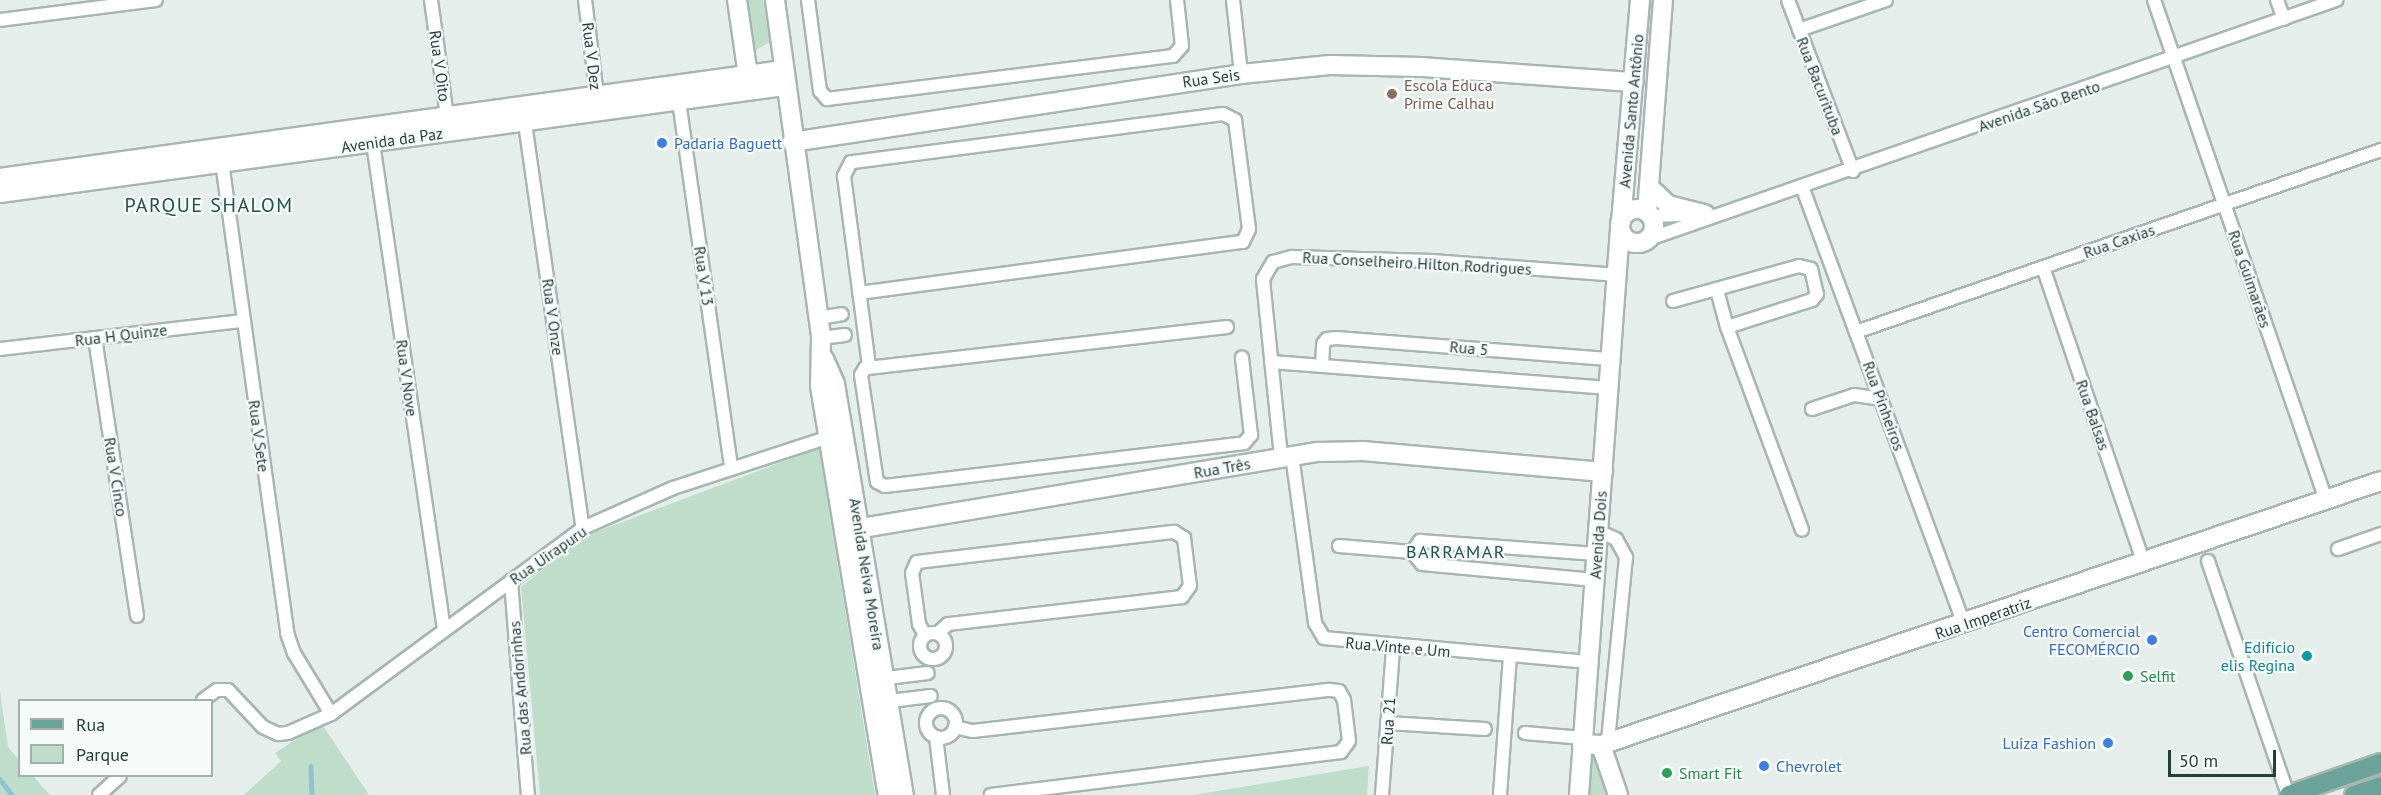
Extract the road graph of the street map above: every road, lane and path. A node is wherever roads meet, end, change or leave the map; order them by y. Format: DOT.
graph roads {
  1 [pos="156,0"];
  2 [pos="431,0"];
  3 [pos="585,0"];
  4 [pos="737,0"];
  5 [pos="775,0"];
  6 [pos="808,0"];
  7 [pos="1177,0"];
  8 [pos="1233,0"];
  9 [pos="1640,0"];
  10 [pos="1663,0"];
  11 [pos="1788,0"];
  12 [pos="1886,0"];
  13 [pos="2154,0"];
  14 [pos="2277,0"];
  15 [pos="2336,0"];
  16 [pos="2284,19"];
  17 [pos="0,20"];
  18 [pos="1799,30"];
  19 [pos="2174,58"];
  20 [pos="1242,74"];
  21 [pos="783,78"];
  22 [pos="753,82"];
  23 [pos="1634,82"];
  24 [pos="678,93"];
  25 [pos="598,104"];
  26 [pos="524,114"];
  27 [pos="448,124"];
  28 [pos="372,135"];
  29 [pos="792,142"];
  30 [pos="2381,150"];
  31 [pos="221,155"];
  32 [pos="1852,171"];
  33 [pos="0,187"];
  34 [pos="1649,187"];
  35 [pos="1803,189"];
  36 [pos="2224,205"];
  37 [pos="1741,209"];
  38 [pos="1649,214"];
  39 [pos="1705,214"];
  40 [pos="1620,225"];
  41 [pos="1643,241"];
  42 [pos="2043,267"];
  43 [pos="1834,272"];
  44 [pos="1618,275"];
  45 [pos="1814,279"];
  46 [pos="1717,290"];
  47 [pos="859,293"];
  48 [pos="1673,301"];
  49 [pos="842,314"];
  50 [pos="818,318"];
  51 [pos="243,321"];
  52 [pos="1227,327"];
  53 [pos="1727,327"];
  54 [pos="1856,332"];
  55 [pos="845,335"];
  56 [pos="95,338"];
  57 [pos="822,346"];
  58 [pos="0,349"];
  59 [pos="1242,357"];
  60 [pos="1611,359"];
  61 [pos="1271,362"];
  62 [pos="1322,366"];
  63 [pos="869,367"];
  64 [pos="1609,388"];
  65 [pos="1881,399"];
  66 [pos="1812,409"];
  67 [pos="829,437"];
  68 [pos="1286,456"];
  69 [pos="731,467"];
  70 [pos="1603,472"];
  71 [pos="2381,481"];
  72 [pos="2326,500"];
  73 [pos="583,528"];
  74 [pos="852,529"];
  75 [pos="1802,530"];
  76 [pos="1598,531"];
  77 [pos="2381,534"];
  78 [pos="1339,546"];
  79 [pos="2338,549"];
  80 [pos="1412,552"];
  81 [pos="1597,554"];
  82 [pos="2208,561"];
  83 [pos="2144,563"];
  84 [pos="1595,580"];
  85 [pos="511,581"];
  86 [pos="137,616"];
  87 [pos="1964,624"];
  88 [pos="444,628"];
  89 [pos="932,634"];
  90 [pos="1393,647"];
  91 [pos="1509,656"];
  92 [pos="930,659"];
  93 [pos="1588,662"];
  94 [pos="928,672"];
  95 [pos="877,679"];
  96 [pos="931,696"];
  97 [pos="204,699"];
  98 [pos="881,703"];
  99 [pos="933,710"];
  100 [pos="331,714"];
  101 [pos="1387,723"];
  102 [pos="955,727"];
  103 [pos="1485,729"];
  104 [pos="1525,733"];
  105 [pos="936,737"];
  106 [pos="1583,741"];
  107 [pos="1604,744"];
  108 [pos="2381,763"];
  109 [pos="119,777"];
  110 [pos="2381,786"];
  111 [pos="99,795"];
  112 [pos="528,795"];
  113 [pos="888,795"];
  114 [pos="904,795"];
  115 [pos="943,795"];
  116 [pos="991,795"];
  117 [pos="1382,795"];
  118 [pos="1500,795"];
  119 [pos="1579,795"];
  120 [pos="1618,795"];
  121 [pos="2289,795"];
  122 [pos="2354,795"];
  1 -- 17 [label="street"];
  2 -- 27 [label="street, Rua V Oito"];
  3 -- 25 [label="street, Rua V Dez"];
  4 -- 22 [label="street"];
  5 -- 21 [label="street, Avenida Neiva Moreira"];
  6 -- 7 [label="street"];
  8 -- 20 [label="street"];
  9 -- 23 [label="street, Avenida Santo Antônio"];
  10 -- 34 [label="street, Avenida Santo Antônio"];
  11 -- 18 [label="street, Rua Bacurituba"];
  12 -- 18 [label="street"];
  13 -- 19 [label="street, Rua Guimarães"];
  14 -- 16 [label="street"];
  15 -- 16 [label="street, Avenida São Bento"];
  16 -- 19 [label="street, Avenida São Bento"];
  18 -- 32 [label="street, Rua Bacurituba"];
  19 -- 32 [label="street, Avenida São Bento"];
  19 -- 36 [label="street, Rua Guimarães"];
  20 -- 23 [label="street, Rua Seis"];
  20 -- 29 [label="street, Rua Seis"];
  21 -- 22 [label="street, Avenida da Paz"];
  21 -- 29 [label="street, Avenida Neiva Moreira"];
  22 -- 24 [label="street, Avenida da Paz"];
  23 -- 40 [label="street, Avenida Santo Antônio"];
  24 -- 25 [label="street, Avenida da Paz"];
  24 -- 69 [label="street, Rua V 13"];
  25 -- 26 [label="street, Avenida da Paz"];
  26 -- 27 [label="street, Avenida da Paz"];
  26 -- 73 [label="street, Rua V Onze"];
  27 -- 28 [label="street, Avenida da Paz"];
  28 -- 31 [label="street, Avenida da Paz"];
  28 -- 88 [label="street, Rua V Nove"];
  29 -- 50 [label="street, Avenida Neiva Moreira"];
  30 -- 36 [label="street, Rua Caxias"];
  31 -- 33 [label="street, Avenida da Paz"];
  31 -- 51 [label="street, Rua V Sete"];
  32 -- 35 [label="street, Avenida São Bento"];
  34 -- 38 [label="street, Avenida Santo Antônio"];
  34 -- 39 [label="street"];
  35 -- 37 [label="street, Avenida São Bento"];
  35 -- 43 [label="street, Rua Pinheiros"];
  36 -- 42 [label="street, Rua Caxias"];
  36 -- 72 [label="street, Rua Guimarães"];
  37 -- 39 [label="street, Avenida São Bento"];
  37 -- 41 [label="street, Avenida São Bento"];
  38 -- 39 [label="street, Avenida São Bento"];
  38 -- 40 [label="street"];
  38 -- 41 [label="street"];
  40 -- 41 [label="street"];
  40 -- 44 [label="street, Avenida Dois"];
  41 -- 44 [label="street, Avenida Dois"];
  42 -- 54 [label="street, Rua Caxias"];
  42 -- 83 [label="street, Rua Balsas"];
  43 -- 45 [label="street"];
  43 -- 54 [label="street, Rua Pinheiros"];
  44 -- 60 [label="street, Avenida Dois"];
  44 -- 61 [label="street, Rua Conselheiro Hilton Rodrigues"];
  45 -- 46 [label="street"];
  45 -- 53 [label="street"];
  46 -- 48 [label="street"];
  46 -- 53 [label="street"];
  47 -- 47 [label="street"];
  47 -- 63 [label="street"];
  49 -- 50 [label="street"];
  50 -- 57 [label="street, Avenida Neiva Moreira"];
  51 -- 56 [label="street, Rua H Quinze"];
  51 -- 100 [label="street, Rua V Sete"];
  52 -- 63 [label="street"];
  53 -- 75 [label="street"];
  54 -- 65 [label="street, Rua Pinheiros"];
  55 -- 57 [label="street"];
  56 -- 58 [label="street, Rua H Quinze"];
  56 -- 86 [label="street, Rua V Cinco"];
  57 -- 67 [label="street, Avenida Neiva Moreira"];
  57 -- 74 [label="street, Avenida Neiva Moreira"];
  59 -- 63 [label="street"];
  60 -- 62 [label="street, Rua 5"];
  60 -- 64 [label="street, Avenida Dois"];
  61 -- 62 [label="street"];
  61 -- 68 [label="street, Rua Conselheiro Hilton Rodrigues"];
  62 -- 64 [label="street"];
  64 -- 70 [label="street, Avenida Dois"];
  65 -- 66 [label="street"];
  65 -- 87 [label="street, Rua Pinheiros"];
  67 -- 69 [label="street, Rua Uirapuru"];
  67 -- 74 [label="street, Avenida Neiva Moreira"];
  68 -- 70 [label="street, Rua Três"];
  68 -- 74 [label="street, Rua Três"];
  68 -- 90 [label="street, Rua Vinte e Um"];
  69 -- 73 [label="street, Rua Uirapuru"];
  70 -- 76 [label="street, Avenida Dois"];
  71 -- 72 [label="street, Rua Imperatriz"];
  72 -- 83 [label="street, Rua Imperatriz"];
  73 -- 85 [label="street, Rua Uirapuru"];
  74 -- 95 [label="street, Avenida Neiva Moreira"];
  76 -- 81 [label="street, Avenida Dois"];
  76 -- 107 [label="street"];
  77 -- 79 [label="street"];
  78 -- 80 [label="street"];
  80 -- 81 [label="street"];
  80 -- 84 [label="street"];
  81 -- 84 [label="street, Avenida Dois"];
  82 -- 121 [label="street"];
  83 -- 87 [label="street, Rua Imperatriz"];
  84 -- 93 [label="street, Avenida Dois"];
  85 -- 88 [label="street, Rua Uirapuru"];
  85 -- 112 [label="street, Rua das Andorinhas"];
  87 -- 107 [label="street, Rua Imperatriz"];
  88 -- 100 [label="street, Rua Uirapuru"];
  89 -- 89 [label="street"];
  89 -- 92 [label="street"];
  89 -- 92 [label="street"];
  90 -- 91 [label="street, Rua Vinte e Um"];
  90 -- 101 [label="street, Rua 21"];
  91 -- 93 [label="street, Rua Vinte e Um"];
  91 -- 118 [label="street"];
  92 -- 94 [label="street"];
  93 -- 106 [label="street, Avenida Dois"];
  94 -- 95 [label="street"];
  94 -- 96 [label="street"];
  95 -- 98 [label="street, Avenida Neiva Moreira"];
  96 -- 98 [label="street"];
  96 -- 99 [label="street"];
  97 -- 100 [label="street, Rua Uirapuru"];
  98 -- 113 [label="street, Avenida Neiva Moreira"];
  98 -- 114 [label="street, Avenida Neiva Moreira"];
  99 -- 102 [label="street"];
  99 -- 105 [label="street"];
  101 -- 103 [label="street"];
  101 -- 117 [label="street, Rua 21"];
  102 -- 105 [label="street"];
  102 -- 116 [label="street"];
  104 -- 106 [label="street"];
  105 -- 115 [label="street"];
  106 -- 107 [label="street, Rua Imperatriz"];
  106 -- 119 [label="street, Avenida Dois"];
  107 -- 120 [label="street"];
  108 -- 121 [label="main road"];
  109 -- 111 [label="street"];
  110 -- 122 [label="main road"];
}
